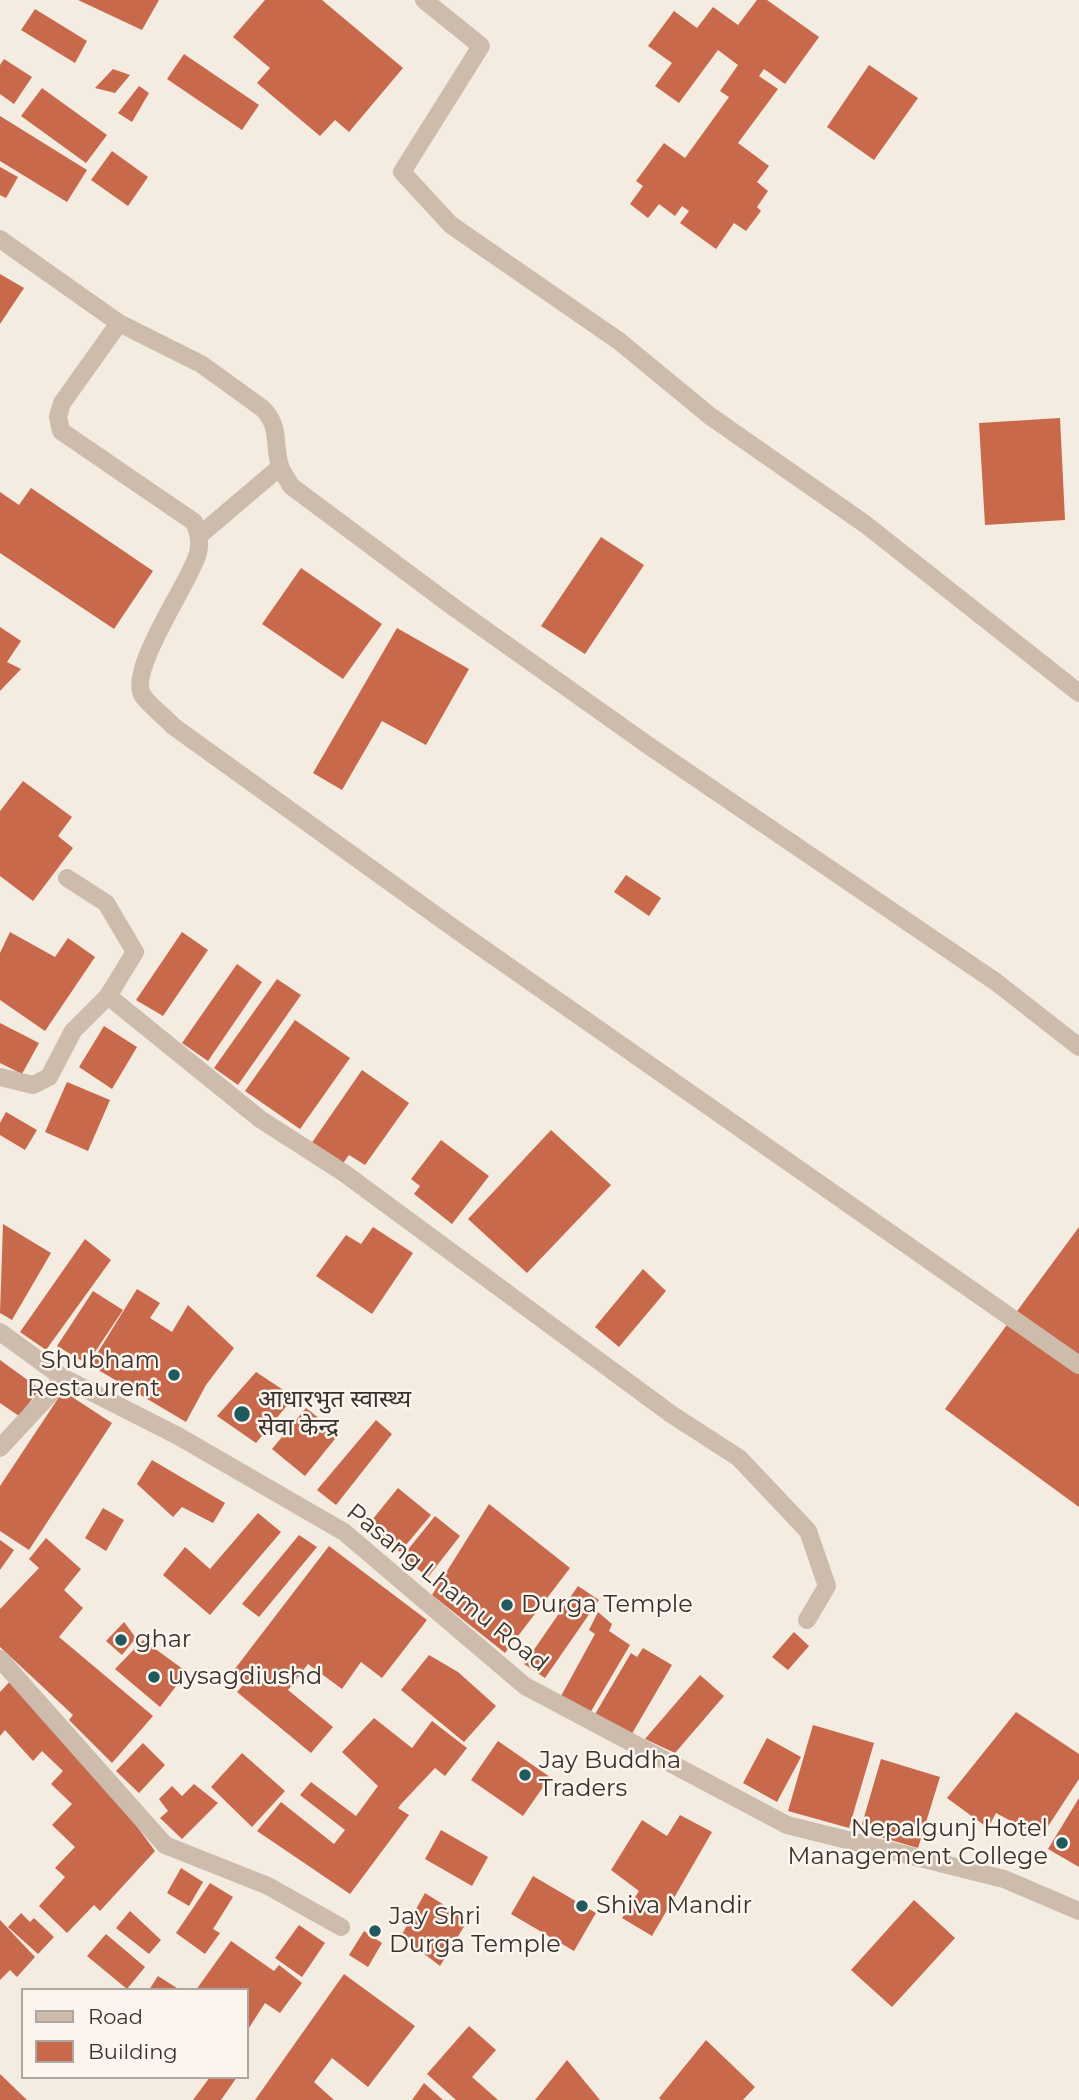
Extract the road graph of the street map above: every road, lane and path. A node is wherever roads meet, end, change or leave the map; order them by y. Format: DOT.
graph roads {
  1 [pos="424,0"];
  2 [pos="0,239"];
  3 [pos="119,323"];
  4 [pos="280,467"];
  5 [pos="200,535"];
  6 [pos="1079,693"];
  7 [pos="67,878"];
  8 [pos="108,996"];
  9 [pos="1079,1047"];
  10 [pos="0,1077"];
  11 [pos="0,1332"];
  12 [pos="1079,1364"];
  13 [pos="62,1377"];
  14 [pos="0,1448"];
  15 [pos="807,1620"];
  16 [pos="0,1659"];
  17 [pos="1079,1911"];
  18 [pos="341,1927"];
  1 -- 6 [label="street"];
  2 -- 3 [label="street"];
  3 -- 4 [label="street"];
  3 -- 5 [label="street"];
  4 -- 5 [label="street"];
  4 -- 9 [label="street"];
  5 -- 12 [label="street"];
  7 -- 8 [label="street"];
  8 -- 10 [label="street"];
  8 -- 15 [label="street"];
  11 -- 13 [label="street, Pasang Lhamu Road"];
  13 -- 14 [label="street"];
  13 -- 17 [label="street, Pasang Lhamu Road"];
  16 -- 18 [label="street"];
}
